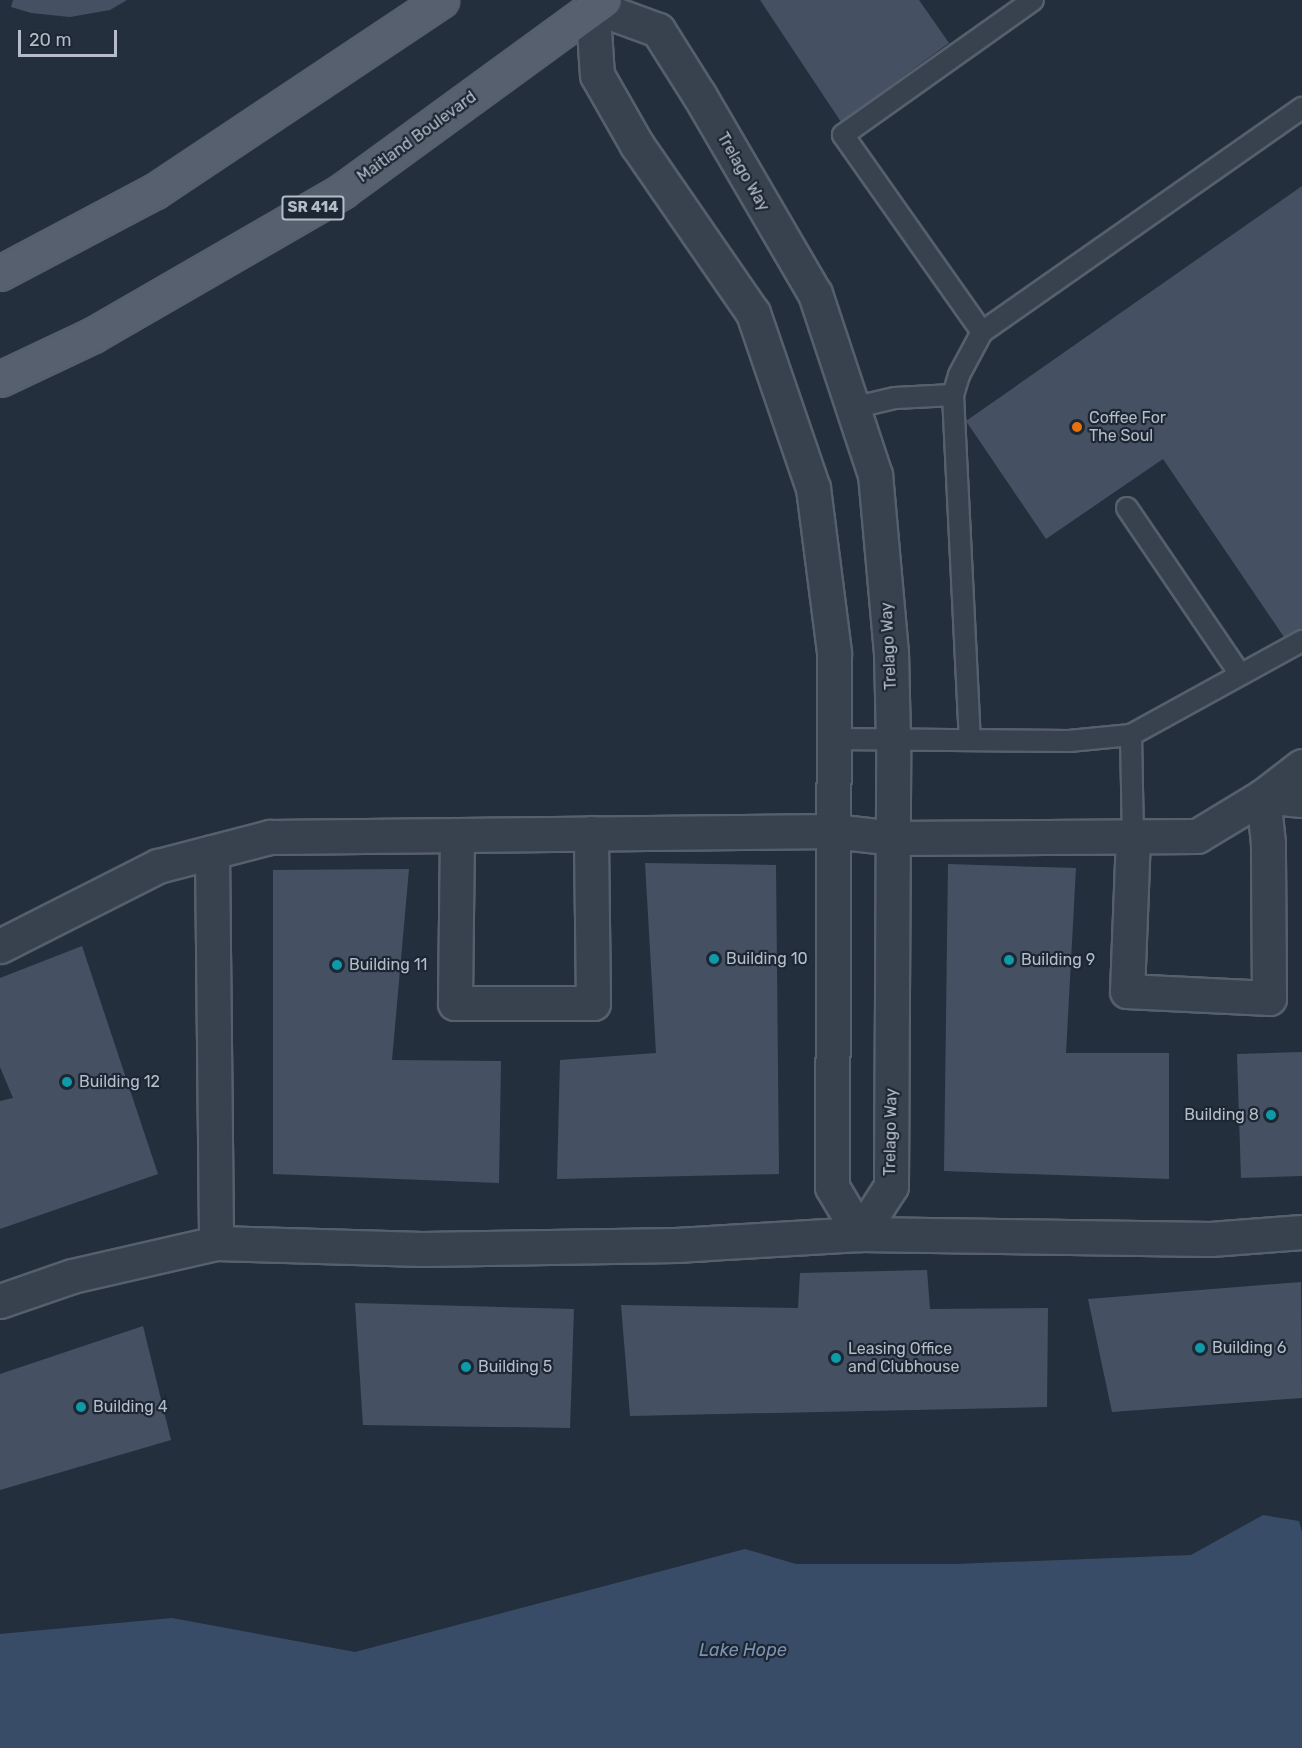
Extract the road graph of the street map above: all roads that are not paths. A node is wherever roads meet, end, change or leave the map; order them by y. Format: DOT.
graph roads {
  1 [pos="441,0"];
  2 [pos="1033,0"];
  3 [pos="597,2"];
  4 [pos="1302,108"];
  5 [pos="0,273"];
  6 [pos="982,332"];
  7 [pos="0,379"];
  8 [pos="953,394"];
  9 [pos="852,408"];
  10 [pos="1128,508"];
  11 [pos="1302,641"];
  12 [pos="1240,674"];
  13 [pos="1131,735"];
  14 [pos="833,739"];
  15 [pos="892,740"];
  16 [pos="970,740"];
  17 [pos="1302,766"];
  18 [pos="1263,796"];
  19 [pos="1302,800"];
  20 [pos="833,831"];
  21 [pos="591,834"];
  22 [pos="457,835"];
  23 [pos="1133,836"];
  24 [pos="894,838"];
  25 [pos="212,852"];
  26 [pos="0,946"];
  27 [pos="1302,1232"];
  28 [pos="860,1233"];
  29 [pos="216,1243"];
  30 [pos="0,1301"];
  1 -- 5 [label="main road"];
  2 -- 6 [label="lane"];
  3 -- 7 [label="main road, Maitland Boulevard / SR 414"];
  3 -- 9 [label="street, Trelago Way"];
  3 -- 14 [label="street"];
  4 -- 6 [label="lane"];
  6 -- 8 [label="lane"];
  8 -- 9 [label="lane"];
  8 -- 16 [label="lane"];
  9 -- 15 [label="street, Trelago Way"];
  10 -- 12 [label="lane"];
  11 -- 12 [label="lane"];
  12 -- 13 [label="lane"];
  13 -- 16 [label="lane"];
  13 -- 23 [label="lane"];
  14 -- 15 [label="lane"];
  14 -- 20 [label="street"];
  15 -- 16 [label="lane"];
  15 -- 24 [label="street, Trelago Way"];
  17 -- 18 [label="street"];
  18 -- 19 [label="street"];
  18 -- 23 [label="street"];
  18 -- 23 [label="street"];
  20 -- 21 [label="street"];
  20 -- 24 [label="street"];
  20 -- 28 [label="street"];
  21 -- 22 [label="street"];
  21 -- 22 [label="street"];
  22 -- 25 [label="street"];
  23 -- 24 [label="street"];
  24 -- 28 [label="street, Trelago Way"];
  25 -- 26 [label="street"];
  25 -- 29 [label="street"];
  27 -- 28 [label="street"];
  28 -- 29 [label="street"];
  29 -- 30 [label="street"];
}
